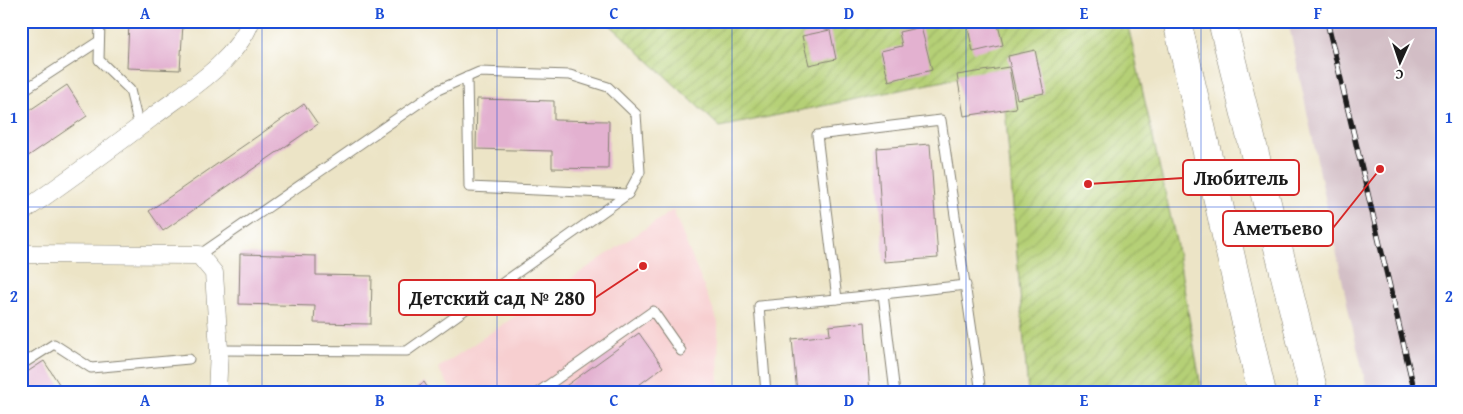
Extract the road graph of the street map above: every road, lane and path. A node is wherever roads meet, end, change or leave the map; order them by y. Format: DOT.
graph roads {
  1 [pos="100,21"];
  2 [pos="251,21"];
  3 [pos="1177,21"];
  4 [pos="1222,21"];
  5 [pos="98,41"];
  6 [pos="467,77"];
  7 [pos="21,92"];
  8 [pos="139,127"];
  9 [pos="628,194"];
  10 [pos="21,213"];
  11 [pos="21,254"];
  12 [pos="198,255"];
  13 [pos="966,285"];
  14 [pos="883,294"];
  15 [pos="837,300"];
  16 [pos="219,350"];
  17 [pos="682,351"];
  18 [pos="189,359"];
  19 [pos="21,365"];
  20 [pos="218,393"];
  21 [pos="537,393"];
  22 [pos="766,393"];
  23 [pos="895,393"];
  24 [pos="981,393"];
  25 [pos="1262,393"];
  26 [pos="1314,393"];
  1 -- 5 [label="lane"];
  2 -- 8 [label="street"];
  3 -- 25 [label="main road"];
  4 -- 26 [label="main road"];
  5 -- 7 [label="lane"];
  5 -- 8 [label="lane"];
  6 -- 9 [label="lane"];
  6 -- 9 [label="lane"];
  6 -- 12 [label="lane"];
  8 -- 10 [label="street"];
  9 -- 16 [label="lane"];
  11 -- 12 [label="street"];
  12 -- 16 [label="street"];
  13 -- 14 [label="lane"];
  13 -- 15 [label="lane"];
  13 -- 24 [label="lane"];
  14 -- 15 [label="lane"];
  14 -- 23 [label="lane"];
  15 -- 22 [label="lane"];
  16 -- 20 [label="street"];
  17 -- 21 [label="lane"];
  18 -- 19 [label="lane"];
}
